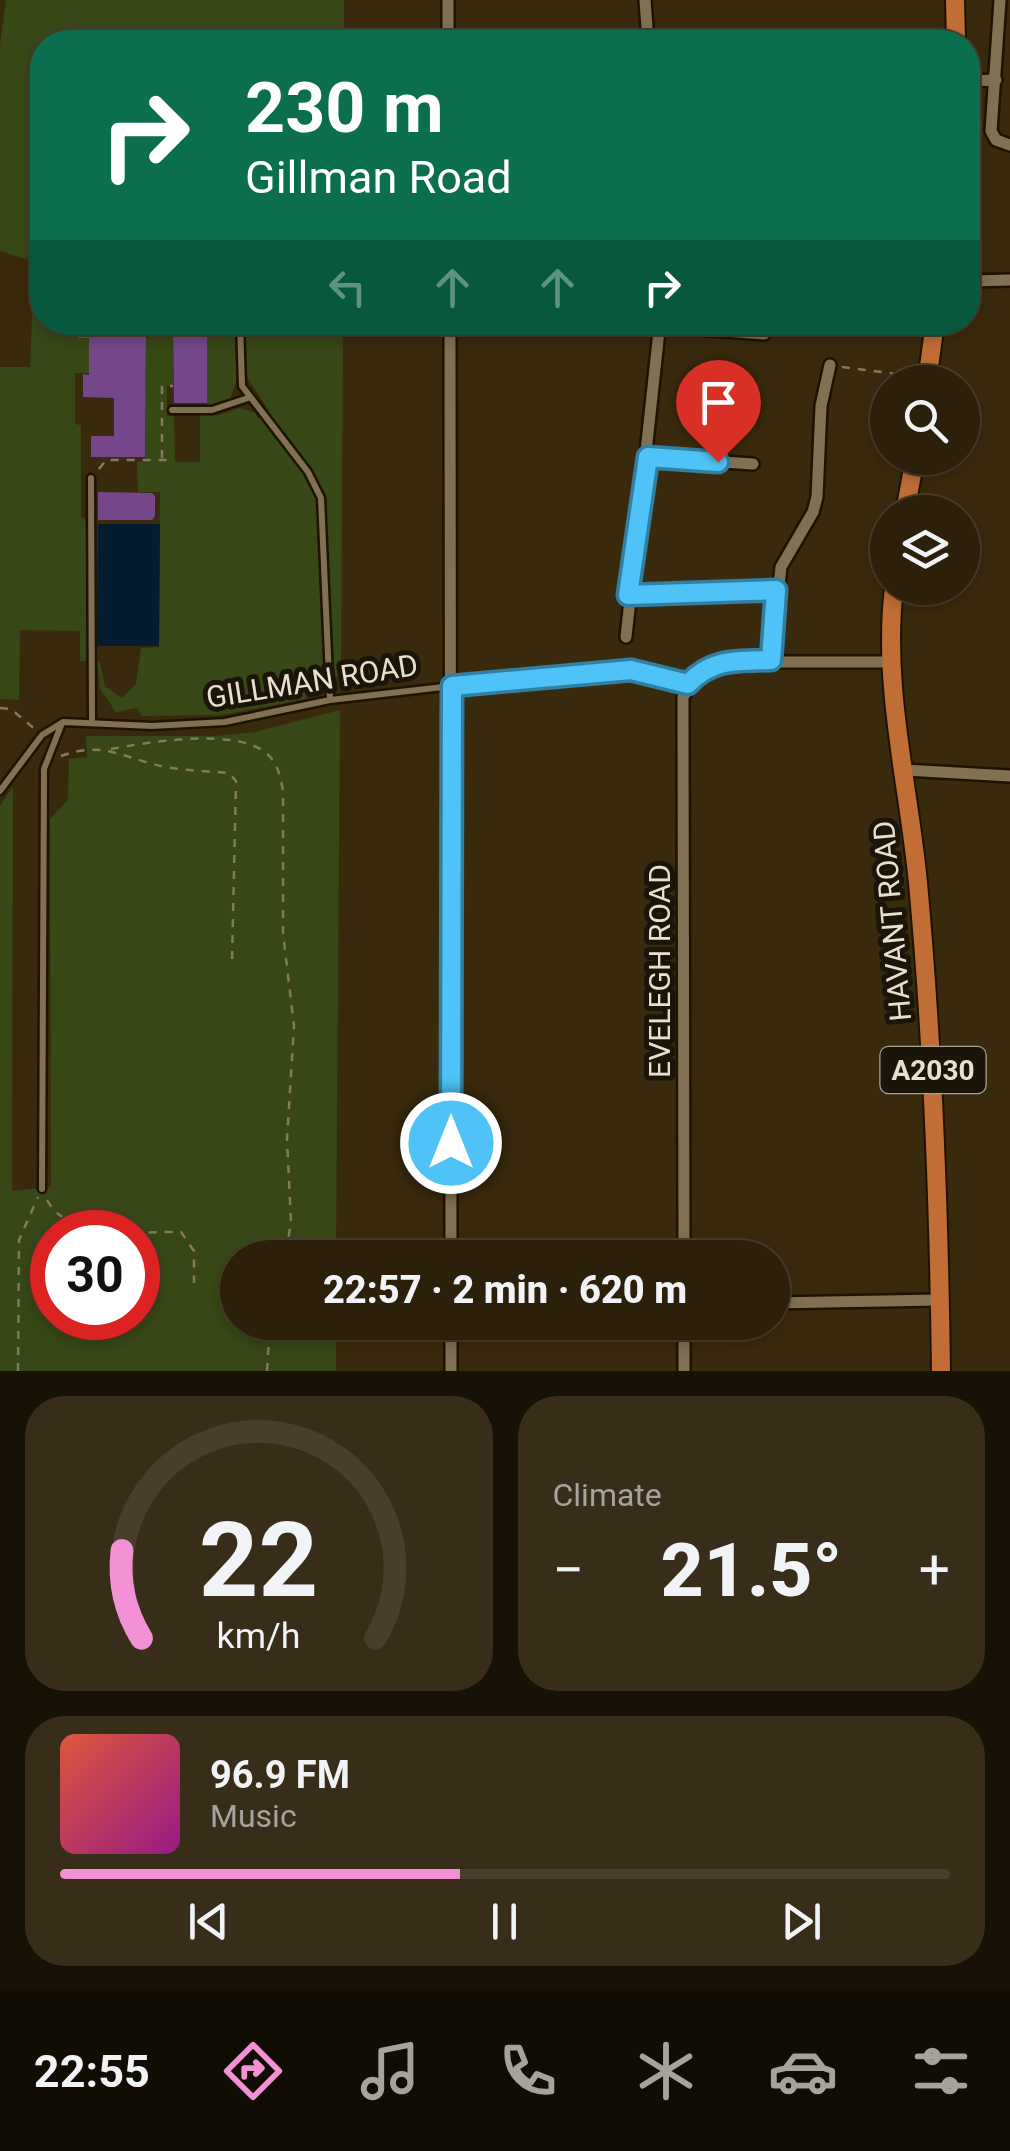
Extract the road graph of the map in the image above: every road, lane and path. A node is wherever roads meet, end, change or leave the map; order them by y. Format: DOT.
graph roads {
  1 [pos="448,0"];
  2 [pos="645,0"];
  3 [pos="956,0"];
  4 [pos="1000,0"];
  5 [pos="448,30"];
  6 [pos="647,30"];
  7 [pos="956,30"];
  8 [pos="996,80"];
  9 [pos="980,81"];
  10 [pos="1010,145"];
  11 [pos="1010,280"];
  12 [pos="980,281"];
  13 [pos="240,335"];
  14 [pos="450,335"];
  15 [pos="659,335"];
  16 [pos="934,335"];
  17 [pos="930,365"];
  18 [pos="830,366"];
  19 [pos="870,371"];
  20 [pos="174,386"];
  21 [pos="248,398"];
  22 [pos="172,410"];
  23 [pos="648,457"];
  24 [pos="162,460"];
  25 [pos="174,460"];
  26 [pos="753,464"];
  27 [pos="92,478"];
  28 [pos="776,590"];
  29 [pos="628,595"];
  30 [pos="894,605"];
  31 [pos="626,636"];
  32 [pos="771,660"];
  33 [pos="893,662"];
  34 [pos="688,684"];
  35 [pos="452,686"];
  36 [pos="330,700"];
  37 [pos="0,708"];
  38 [pos="92,721"];
  39 [pos="63,722"];
  40 [pos="42,735"];
  41 [pos="111,749"];
  42 [pos="44,769"];
  43 [pos="906,770"];
  44 [pos="1010,776"];
  45 [pos="0,791"];
  46 [pos="232,962"];
  47 [pos="42,1189"];
  48 [pos="288,1240"];
  49 [pos="451,1240"];
  50 [pos="684,1240"];
  51 [pos="194,1283"];
  52 [pos="939,1300"];
  53 [pos="790,1303"];
  54 [pos="269,1340"];
  55 [pos="451,1340"];
  56 [pos="684,1340"];
  57 [pos="18,1371"];
  58 [pos="267,1371"];
  59 [pos="450,1371"];
  60 [pos="684,1371"];
  61 [pos="941,1371"];
  1 -- 5 [label="street"];
  2 -- 6 [label="street"];
  3 -- 7 [label="main road"];
  4 -- 8 [label="street"];
  8 -- 9 [label="street"];
  8 -- 10 [label="street"];
  11 -- 12 [label="street"];
  13 -- 21 [label="lane"];
  14 -- 35 [label="street"];
  15 -- 23 [label="street"];
  16 -- 17 [label="main road"];
  18 -- 19 [label="path"];
  18 -- 28 [label="street"];
  20 -- 24 [label="path"];
  21 -- 22 [label="lane"];
  21 -- 36 [label="lane"];
  23 -- 26 [label="street"];
  23 -- 29 [label="street"];
  24 -- 25 [label="path"];
  24 -- 27 [label="path"];
  27 -- 38 [label="lane"];
  28 -- 29 [label="street"];
  28 -- 32 [label="street"];
  29 -- 31 [label="street"];
  30 -- 33 [label="main road, HAVANT ROAD / A2030"];
  32 -- 33 [label="street"];
  32 -- 34 [label="street"];
  33 -- 43 [label="main road, HAVANT ROAD / A2030"];
  34 -- 35 [label="street, GILLMAN ROAD"];
  34 -- 50 [label="street, EVELEGH ROAD"];
  35 -- 36 [label="lane, GILLMAN ROAD"];
  35 -- 49 [label="street"];
  36 -- 38 [label="lane, GILLMAN ROAD"];
  37 -- 40 [label="path"];
  38 -- 39 [label="lane, GILLMAN ROAD"];
  39 -- 40 [label="lane, GILLMAN ROAD"];
  39 -- 42 [label="lane"];
  40 -- 45 [label="lane, GILLMAN ROAD"];
  41 -- 42 [label="path"];
  41 -- 46 [label="path"];
  41 -- 48 [label="path"];
  42 -- 47 [label="lane"];
  43 -- 44 [label="street"];
  43 -- 52 [label="main road, HAVANT ROAD / A2030"];
  47 -- 51 [label="path"];
  47 -- 57 [label="path"];
  52 -- 53 [label="street"];
  52 -- 61 [label="main road, HAVANT ROAD / A2030"];
  54 -- 58 [label="path"];
  55 -- 59 [label="street"];
  56 -- 60 [label="street"];
}
